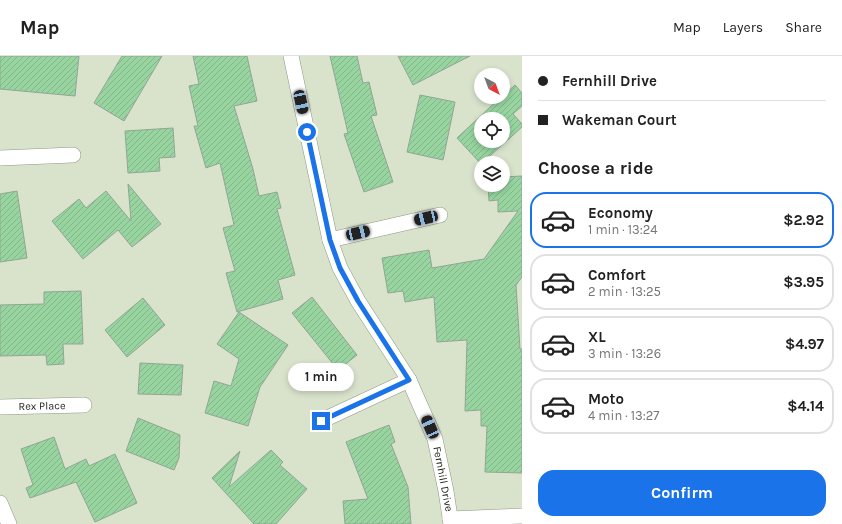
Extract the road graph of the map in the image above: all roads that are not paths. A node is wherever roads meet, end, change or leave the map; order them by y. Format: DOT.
graph roads {
  1 [pos="291,56"];
  2 [pos="73,155"];
  3 [pos="0,158"];
  4 [pos="440,215"];
  5 [pos="330,240"];
  6 [pos="409,380"];
  7 [pos="84,405"];
  8 [pos="0,407"];
  9 [pos="321,421"];
  10 [pos="0,503"];
  11 [pos="522,516"];
  12 [pos="450,521"];
  13 [pos="9,524"];
  1 -- 5 [label="street, Fernhill Drive"];
  2 -- 3 [label="street"];
  4 -- 5 [label="street"];
  5 -- 6 [label="street, Fernhill Drive"];
  6 -- 9 [label="street"];
  6 -- 12 [label="street, Fernhill Drive"];
  7 -- 8 [label="street, Rex Place"];
  10 -- 13 [label="street"];
  11 -- 12 [label="street"];
}
